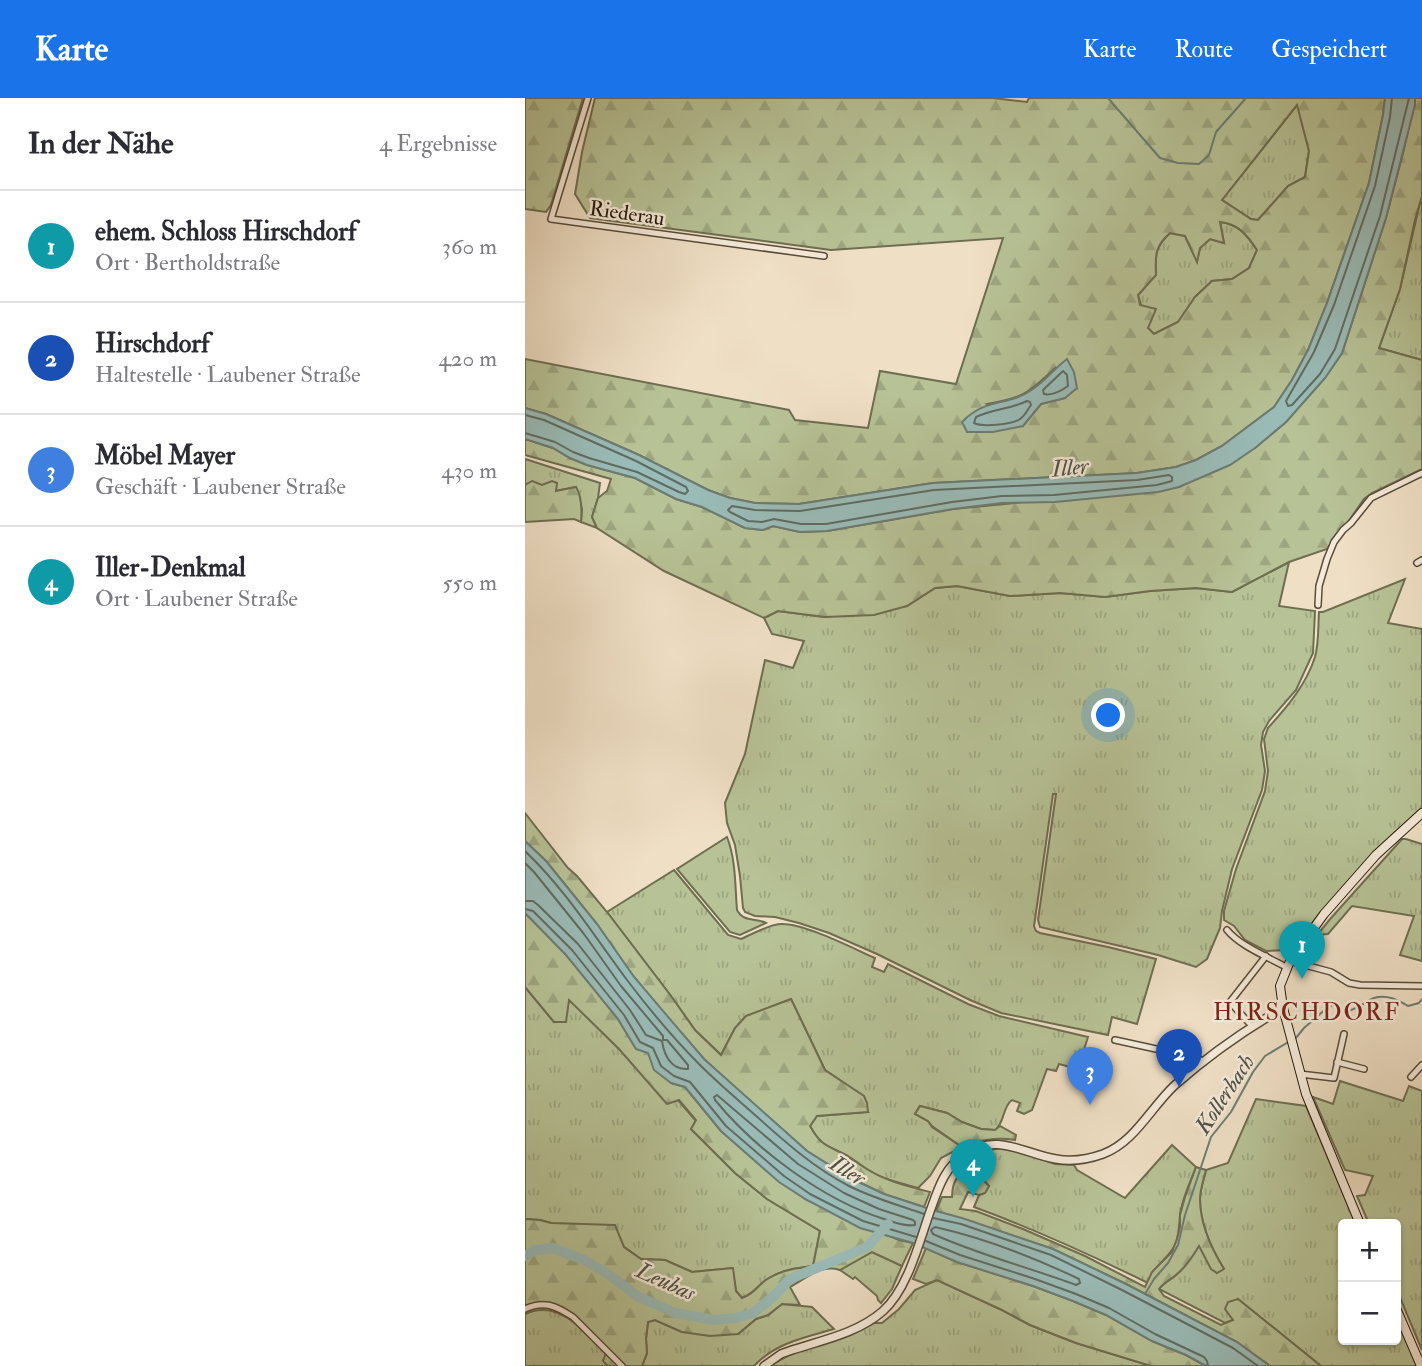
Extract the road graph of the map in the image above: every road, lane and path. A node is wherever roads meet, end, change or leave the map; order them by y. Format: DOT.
graph roads {
  1 [pos="588,98"];
  2 [pos="824,256"];
  3 [pos="1422,473"];
  4 [pos="1318,605"];
  5 [pos="1422,813"];
  6 [pos="1227,930"];
  7 [pos="1266,956"];
  8 [pos="1288,964"];
  9 [pos="1422,986"];
  10 [pos="1283,1008"];
  11 [pos="1252,1026"];
  12 [pos="1343,1034"];
  13 [pos="1115,1040"];
  14 [pos="1204,1062"];
  15 [pos="1337,1062"];
  16 [pos="1422,1065"];
  17 [pos="1364,1069"];
  18 [pos="1300,1074"];
  19 [pos="1411,1076"];
  20 [pos="1358,1219"];
  21 [pos="525,1309"];
  22 [pos="1401,1320"];
  23 [pos="622,1366"];
  24 [pos="764,1366"];
  25 [pos="1421,1366"];
  1 -- 2 [label="street, Riederau"];
  3 -- 4 [label="street"];
  5 -- 8 [label="main road"];
  6 -- 7 [label="street"];
  7 -- 8 [label="street"];
  7 -- 11 [label="street"];
  8 -- 9 [label="street"];
  8 -- 10 [label="main road"];
  10 -- 11 [label="street"];
  10 -- 18 [label="main road"];
  11 -- 14 [label="street"];
  12 -- 15 [label="street"];
  13 -- 14 [label="street"];
  14 -- 24 [label="street"];
  15 -- 17 [label="street"];
  15 -- 18 [label="street"];
  16 -- 19 [label="street"];
  18 -- 20 [label="main road"];
  21 -- 23 [label="street"];
  22 -- 25 [label="main road"];
}
